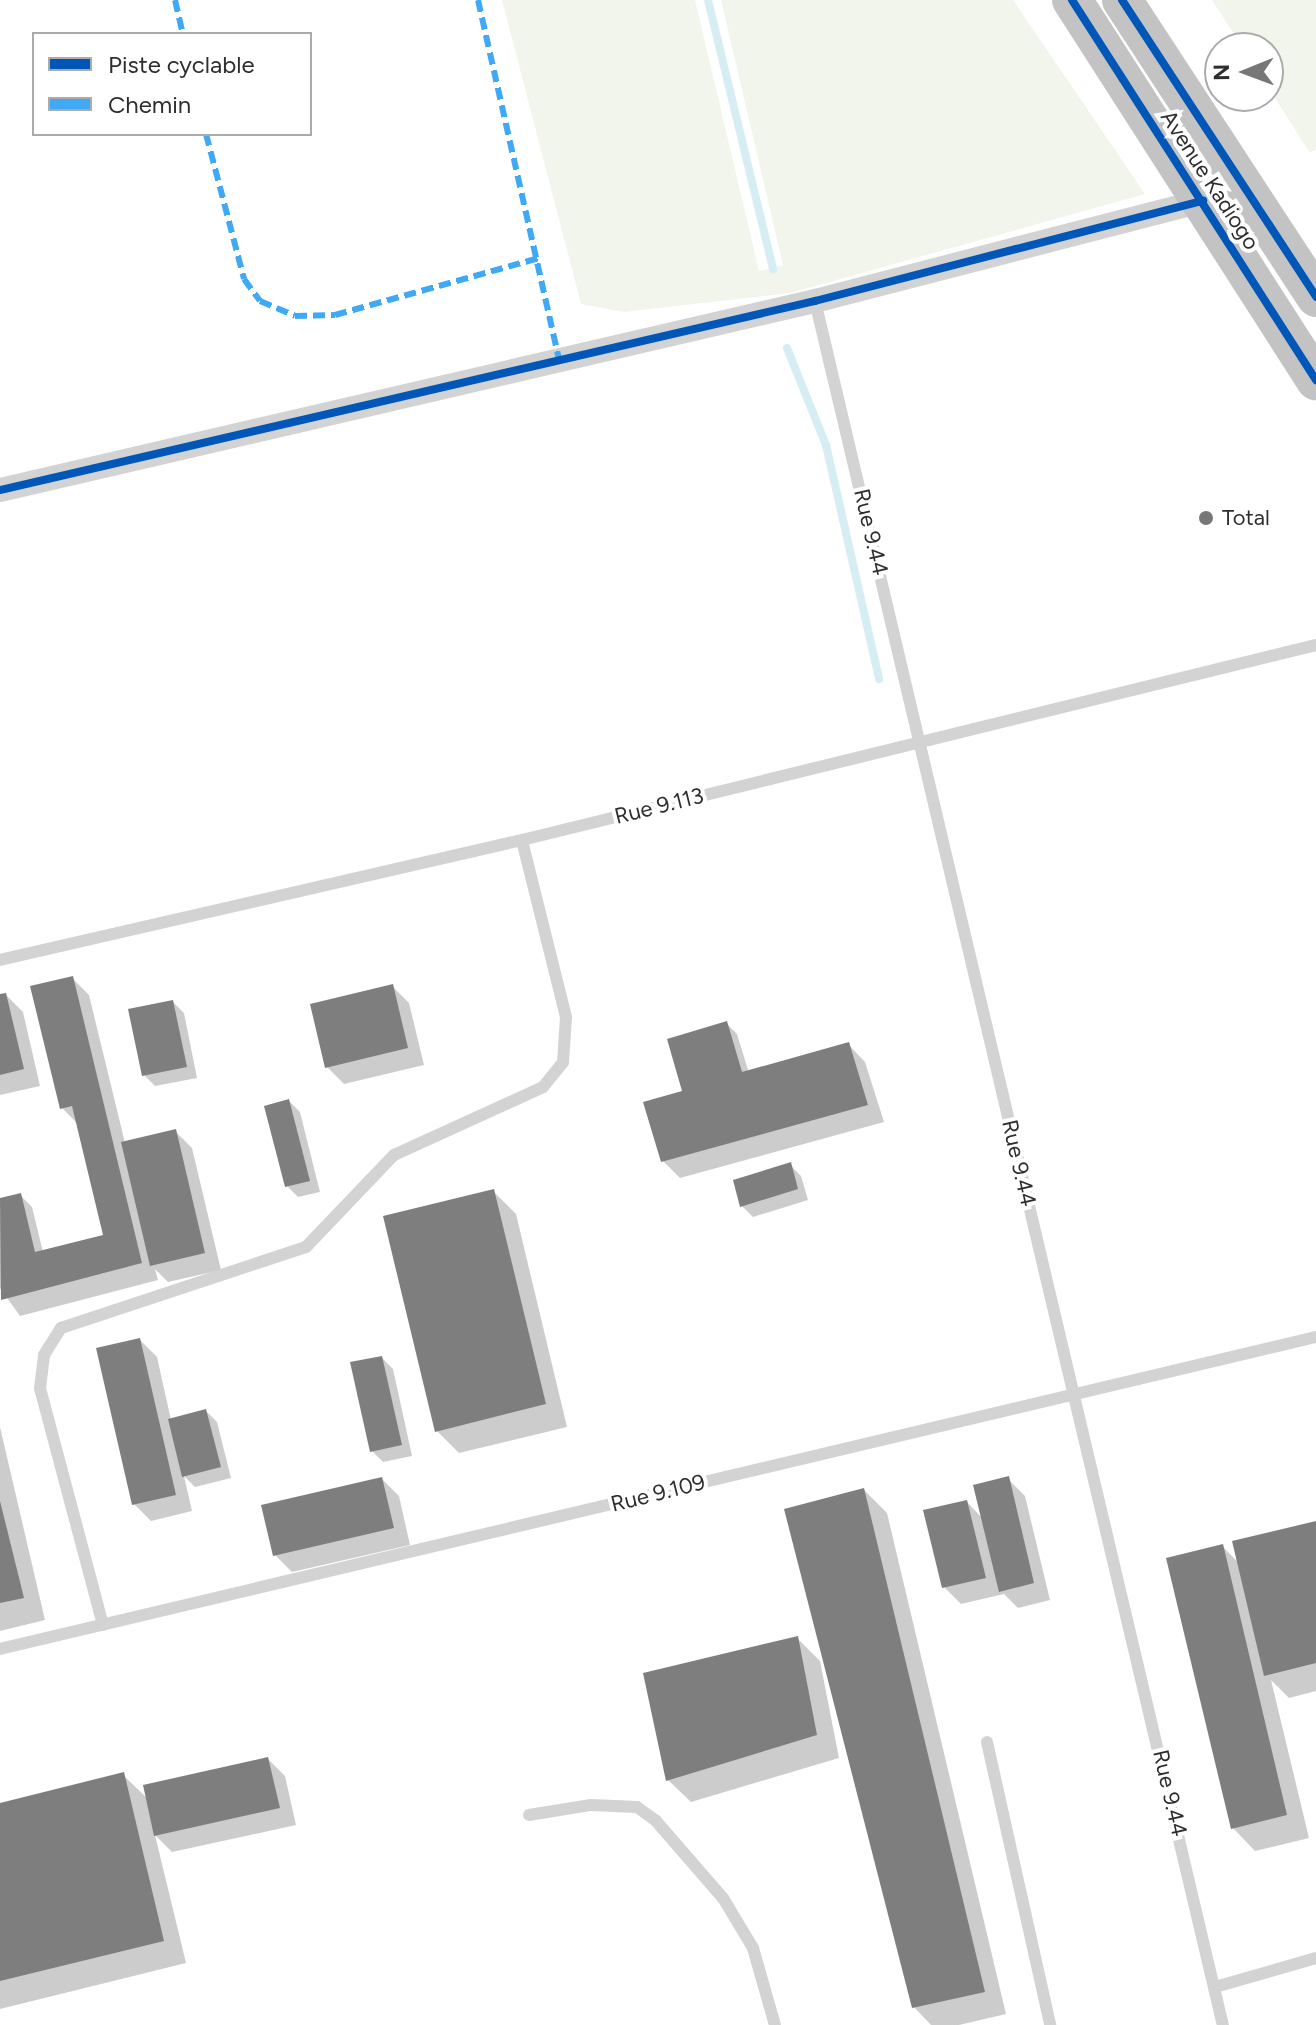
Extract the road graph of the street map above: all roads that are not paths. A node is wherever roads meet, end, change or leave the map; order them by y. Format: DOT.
graph roads {
  1 [pos="1072,0"];
  2 [pos="1122,0"];
  3 [pos="1203,201"];
  4 [pos="1316,297"];
  5 [pos="815,301"];
  6 [pos="1316,380"];
  7 [pos="0,490"];
  8 [pos="1316,645"];
  9 [pos="921,740"];
  10 [pos="522,840"];
  11 [pos="0,960"];
  12 [pos="1316,1337"];
  13 [pos="1073,1392"];
  14 [pos="103,1625"];
  15 [pos="0,1649"];
  16 [pos="987,1742"];
  17 [pos="529,1815"];
  18 [pos="1316,1958"];
  19 [pos="1215,1987"];
  20 [pos="775,2025"];
  21 [pos="1050,2025"];
  22 [pos="1223,2025"];
  1 -- 3 [label="highway, Avenue Kadiogo"];
  2 -- 4 [label="highway, Avenue Kadiogo"];
  3 -- 5 [label="street"];
  3 -- 6 [label="highway, Avenue Kadiogo"];
  5 -- 7 [label="street"];
  5 -- 9 [label="lane, Rue 9.44"];
  8 -- 9 [label="lane, Rue 9.113"];
  9 -- 10 [label="lane, Rue 9.113"];
  9 -- 13 [label="lane, Rue 9.44"];
  10 -- 11 [label="lane, Rue 9.113"];
  10 -- 14 [label="lane"];
  12 -- 13 [label="lane, Rue 9.109"];
  13 -- 14 [label="lane, Rue 9.109"];
  13 -- 19 [label="lane, Rue 9.44"];
  14 -- 15 [label="lane, Rue 9.109"];
  16 -- 21 [label="lane"];
  17 -- 20 [label="lane"];
  18 -- 19 [label="lane"];
  19 -- 22 [label="lane, Rue 9.44"];
}
